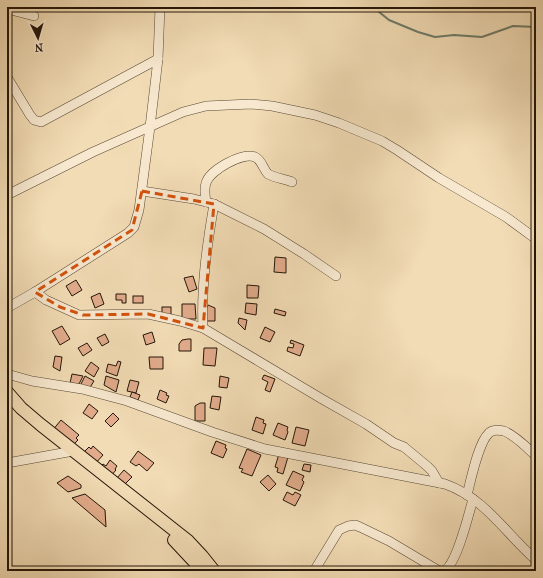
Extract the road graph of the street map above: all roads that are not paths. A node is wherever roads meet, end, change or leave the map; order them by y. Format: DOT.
graph roads {
  1 [pos="160,7"];
  2 [pos="7,9"];
  3 [pos="34,16"];
  4 [pos="158,60"];
  5 [pos="7,77"];
  6 [pos="150,127"];
  7 [pos="292,182"];
  8 [pos="142,191"];
  9 [pos="8,192"];
  10 [pos="210,203"];
  11 [pos="536,239"];
  12 [pos="336,276"];
  13 [pos="35,292"];
  14 [pos="7,308"];
  15 [pos="203,328"];
  16 [pos="7,374"];
  17 [pos="7,392"];
  18 [pos="7,402"];
  19 [pos="68,452"];
  20 [pos="536,456"];
  21 [pos="7,463"];
  22 [pos="439,483"];
  23 [pos="470,497"];
  24 [pos="536,560"];
  25 [pos="203,571"];
  26 [pos="214,571"];
  27 [pos="314,571"];
  1 -- 4 [label="street"];
  2 -- 3 [label="street"];
  4 -- 5 [label="street"];
  4 -- 6 [label="street"];
  6 -- 8 [label="street"];
  6 -- 9 [label="street"];
  6 -- 11 [label="street"];
  7 -- 10 [label="street"];
  8 -- 10 [label="street"];
  8 -- 13 [label="street"];
  10 -- 12 [label="street"];
  10 -- 15 [label="street"];
  13 -- 14 [label="street"];
  13 -- 15 [label="street"];
  15 -- 22 [label="street"];
  16 -- 22 [label="street"];
  17 -- 26 [label="main road"];
  18 -- 19 [label="main road"];
  19 -- 21 [label="street"];
  19 -- 25 [label="main road"];
  20 -- 23 [label="street"];
  22 -- 23 [label="street"];
  23 -- 24 [label="street"];
  23 -- 27 [label="street"];
}
